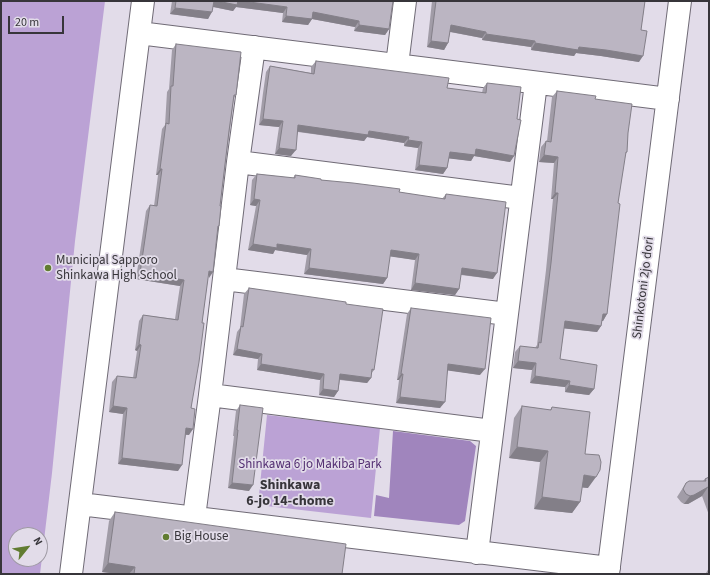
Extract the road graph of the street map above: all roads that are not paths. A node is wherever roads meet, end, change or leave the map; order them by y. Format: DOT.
graph roads {
  1 [pos="143,1"];
  2 [pos="405,1"];
  3 [pos="680,1"];
  4 [pos="139,32"];
  5 [pos="254,47"];
  6 [pos="397,65"];
  7 [pos="536,83"];
  8 [pos="668,99"];
  9 [pos="238,162"];
  10 [pos="521,198"];
  11 [pos="224,279"];
  12 [pos="507,314"];
  13 [pos="210,395"];
  14 [pos="492,431"];
  15 [pos="80,504"];
  16 [pos="194,517"];
  17 [pos="477,552"];
  18 [pos="609,571"];
  19 [pos="71,574"];
  1 -- 4 [label="street"];
  2 -- 6 [label="street"];
  3 -- 8 [label="street, Shinkotoni 2jo dori"];
  4 -- 5 [label="street"];
  4 -- 15 [label="street"];
  5 -- 6 [label="street"];
  5 -- 9 [label="street"];
  6 -- 7 [label="street"];
  7 -- 8 [label="street"];
  7 -- 10 [label="street"];
  8 -- 18 [label="street, Shinkotoni 2jo dori"];
  9 -- 10 [label="street"];
  9 -- 11 [label="street"];
  10 -- 12 [label="street"];
  11 -- 12 [label="street"];
  11 -- 13 [label="street"];
  12 -- 14 [label="street"];
  13 -- 14 [label="street"];
  13 -- 16 [label="street"];
  14 -- 17 [label="street"];
  15 -- 16 [label="street"];
  15 -- 19 [label="street"];
  16 -- 17 [label="street"];
  17 -- 18 [label="street"];
}
